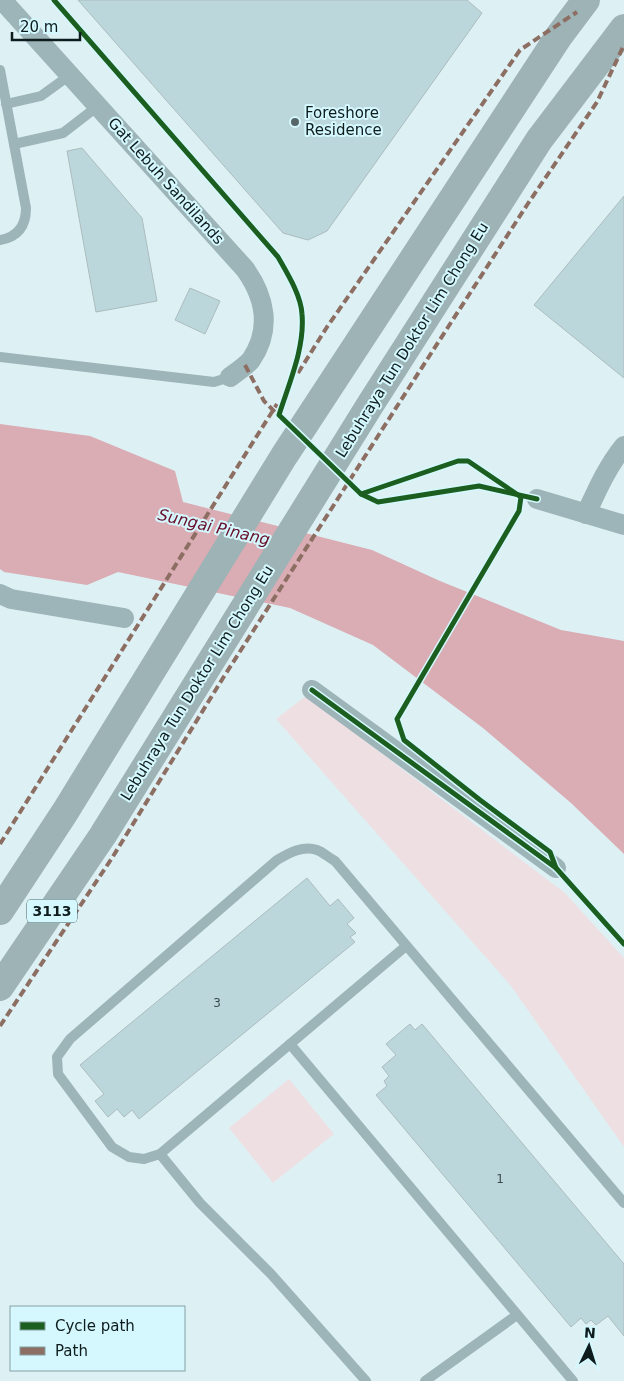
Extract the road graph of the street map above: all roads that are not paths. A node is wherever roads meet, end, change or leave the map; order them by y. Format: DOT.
graph roads {
  1 [pos="2,0"];
  2 [pos="582,2"];
  3 [pos="624,28"];
  4 [pos="0,70"];
  5 [pos="70,75"];
  6 [pos="6,104"];
  7 [pos="98,106"];
  8 [pos="14,144"];
  9 [pos="0,240"];
  10 [pos="0,357"];
  11 [pos="230,377"];
  12 [pos="624,446"];
  13 [pos="537,499"];
  14 [pos="586,514"];
  15 [pos="624,525"];
  16 [pos="0,594"];
  17 [pos="124,618"];
  18 [pos="312,690"];
  19 [pos="556,868"];
  20 [pos="0,911"];
  21 [pos="406,946"];
  22 [pos="0,987"];
  23 [pos="290,1044"];
  24 [pos="160,1154"];
  25 [pos="624,1203"];
  26 [pos="517,1315"];
  27 [pos="366,1381"];
  28 [pos="425,1381"];
  29 [pos="573,1381"];
  1 -- 5 [label="street, Gat Lebuh Sandilands"];
  2 -- 20 [label="highway, 3113"];
  3 -- 22 [label="highway, Lebuhraya Tun Doktor Lim Chong Eu / 3113"];
  4 -- 6 [label="lane"];
  5 -- 6 [label="lane"];
  5 -- 7 [label="street, Gat Lebuh Sandilands"];
  6 -- 8 [label="lane"];
  7 -- 8 [label="lane"];
  7 -- 11 [label="street, Gat Lebuh Sandilands"];
  8 -- 9 [label="lane"];
  10 -- 11 [label="lane"];
  12 -- 14 [label="street"];
  13 -- 14 [label="street"];
  14 -- 15 [label="street"];
  16 -- 17 [label="street"];
  18 -- 19 [label="street"];
  21 -- 23 [label="lane"];
  21 -- 24 [label="lane"];
  21 -- 25 [label="lane"];
  23 -- 24 [label="lane"];
  23 -- 26 [label="lane"];
  24 -- 27 [label="lane"];
  26 -- 28 [label="lane"];
  26 -- 29 [label="lane"];
}
